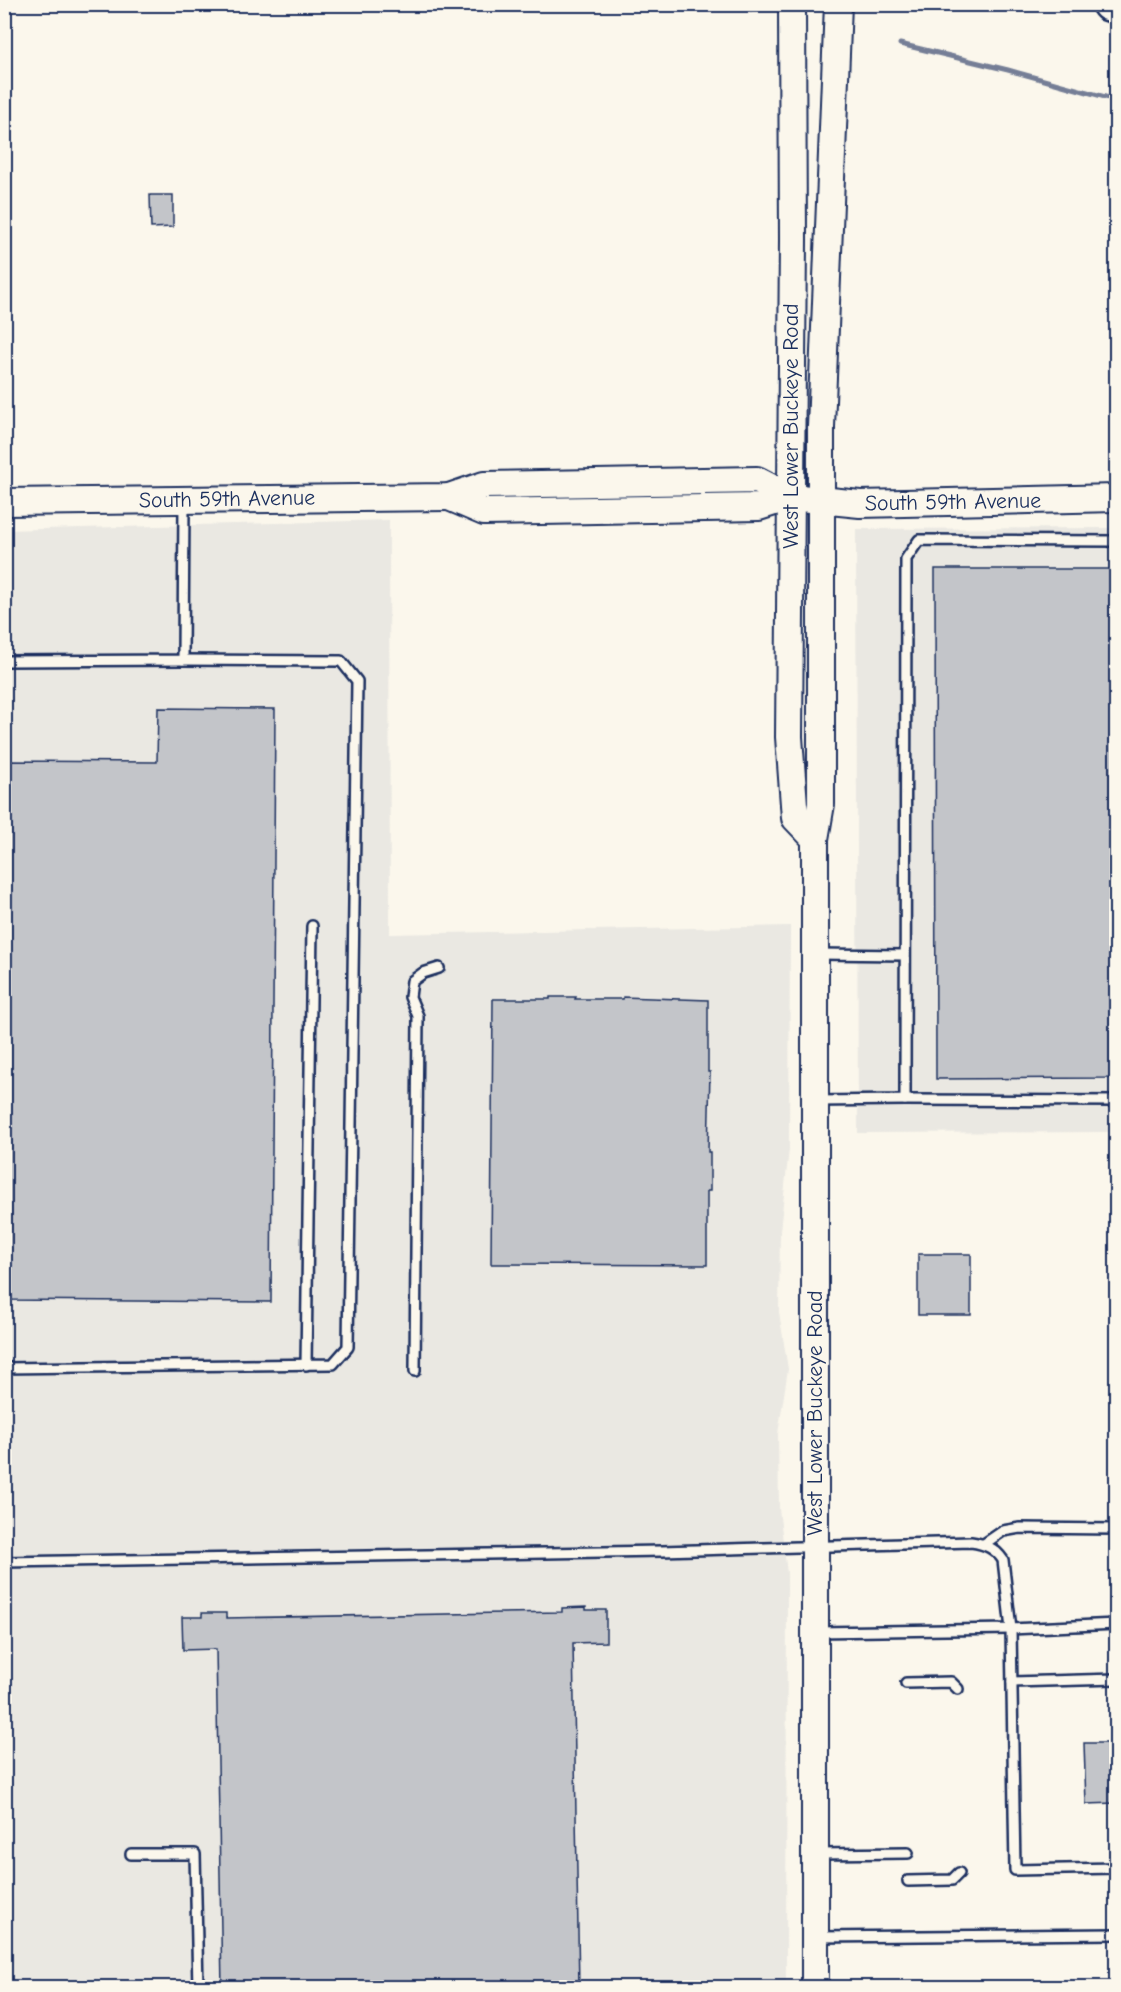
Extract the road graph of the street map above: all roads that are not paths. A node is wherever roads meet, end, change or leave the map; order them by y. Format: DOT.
graph roads {
  1 [pos="792,4"];
  2 [pos="838,4"];
  3 [pos="1109,4"];
  4 [pos="1116,6"];
  5 [pos="790,497"];
  6 [pos="1116,498"];
  7 [pos="184,499"];
  8 [pos="822,500"];
  9 [pos="4,502"];
  10 [pos="1116,540"];
  11 [pos="183,660"];
  12 [pos="4,661"];
  13 [pos="815,839"];
  14 [pos="312,926"];
  15 [pos="816,954"];
  16 [pos="905,955"];
  17 [pos="439,968"];
  18 [pos="905,1100"];
  19 [pos="816,1101"];
  20 [pos="1116,1101"];
  21 [pos="306,1365"];
  22 [pos="4,1368"];
  23 [pos="415,1371"];
  24 [pos="1116,1529"];
  25 [pos="984,1544"];
  26 [pos="815,1547"];
  27 [pos="4,1562"];
  28 [pos="1116,1624"];
  29 [pos="1011,1629"];
  30 [pos="815,1632"];
  31 [pos="1116,1679"];
  32 [pos="1012,1682"];
  33 [pos="906,1683"];
  34 [pos="958,1689"];
  35 [pos="908,1852"];
  36 [pos="131,1854"];
  37 [pos="815,1854"];
  38 [pos="1116,1868"];
  39 [pos="959,1873"];
  40 [pos="908,1881"];
  41 [pos="1116,1934"];
  42 [pos="815,1937"];
  43 [pos="198,1988"];
  44 [pos="815,1988"];
  1 -- 5 [label="main road, West Lower Buckeye Road"];
  2 -- 8 [label="main road, West Lower Buckeye Road"];
  3 -- 4 [label="highway"];
  5 -- 7 [label="main road, South 59th Avenue"];
  5 -- 8 [label="main road, South 59th Avenue"];
  5 -- 13 [label="main road, West Lower Buckeye Road"];
  6 -- 8 [label="main road, South 59th Avenue"];
  7 -- 9 [label="main road, South 59th Avenue"];
  7 -- 11 [label="lane"];
  8 -- 13 [label="main road, West Lower Buckeye Road"];
  10 -- 16 [label="lane"];
  11 -- 12 [label="lane"];
  11 -- 21 [label="lane"];
  13 -- 15 [label="main road, West Lower Buckeye Road"];
  14 -- 21 [label="lane"];
  15 -- 16 [label="lane"];
  15 -- 19 [label="main road, West Lower Buckeye Road"];
  16 -- 18 [label="lane"];
  17 -- 23 [label="lane"];
  18 -- 19 [label="lane"];
  18 -- 20 [label="lane"];
  19 -- 26 [label="main road, West Lower Buckeye Road"];
  21 -- 22 [label="lane"];
  24 -- 25 [label="lane"];
  25 -- 26 [label="lane"];
  25 -- 29 [label="lane"];
  26 -- 27 [label="lane"];
  26 -- 30 [label="main road, West Lower Buckeye Road"];
  28 -- 29 [label="lane"];
  29 -- 30 [label="lane"];
  29 -- 32 [label="lane"];
  30 -- 37 [label="main road, West Lower Buckeye Road"];
  31 -- 32 [label="lane"];
  32 -- 38 [label="lane"];
  33 -- 34 [label="lane"];
  35 -- 37 [label="lane"];
  36 -- 43 [label="lane"];
  37 -- 42 [label="main road, West Lower Buckeye Road"];
  39 -- 40 [label="lane"];
  41 -- 42 [label="lane"];
  42 -- 44 [label="main road, West Lower Buckeye Road"];
}
